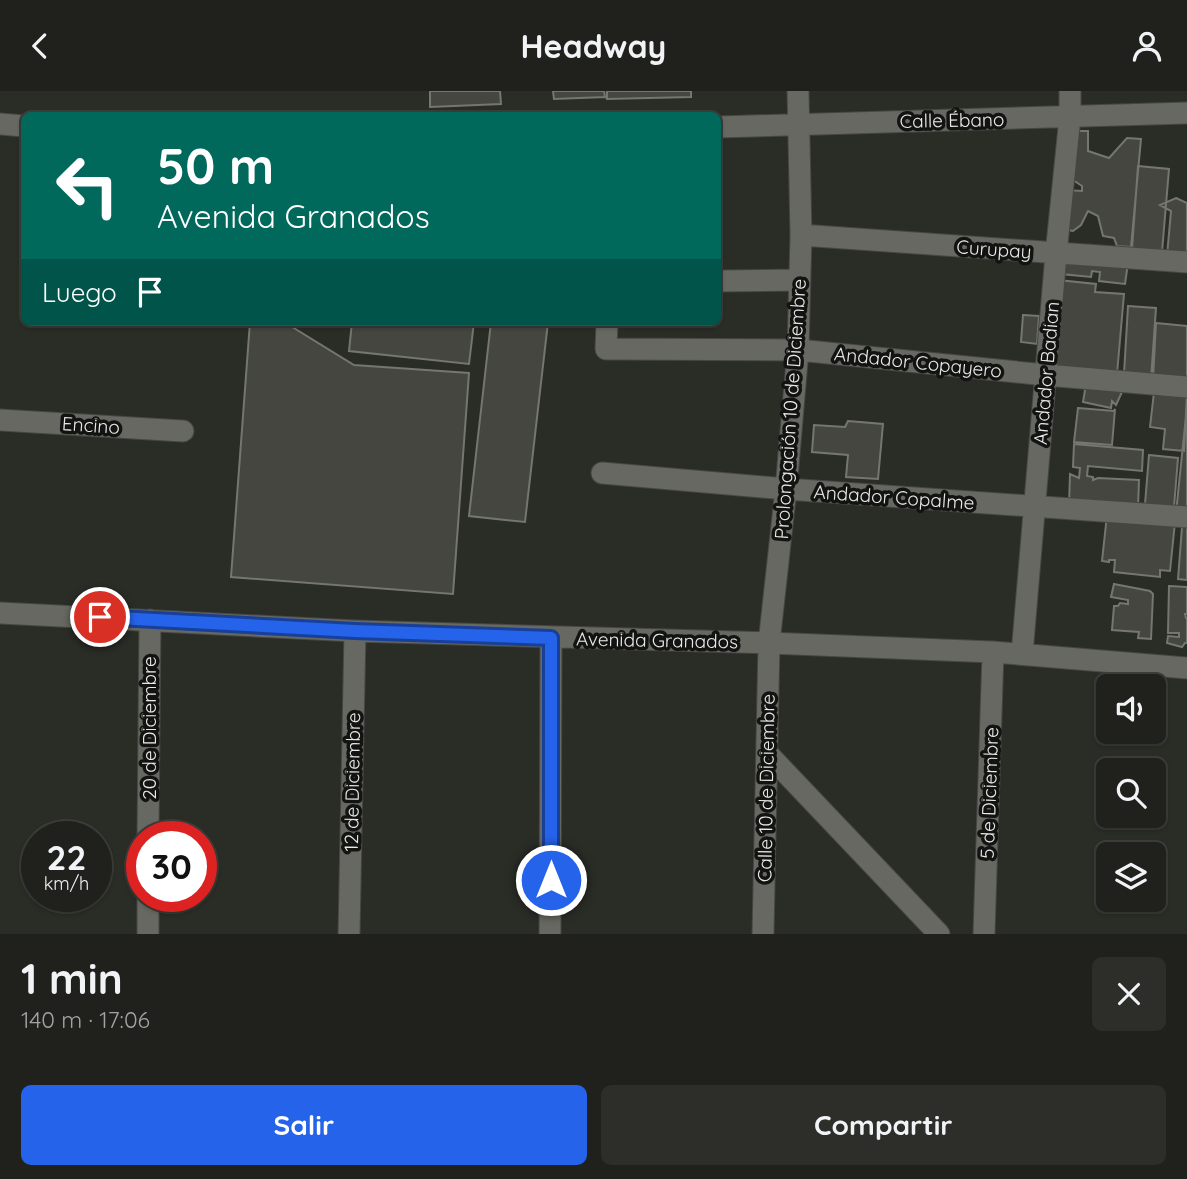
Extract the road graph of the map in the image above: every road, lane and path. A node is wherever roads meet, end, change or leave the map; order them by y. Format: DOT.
graph roads {
  1 [pos="798,91"];
  2 [pos="1070,91"];
  3 [pos="1187,113"];
  4 [pos="1070,117"];
  5 [pos="0,124"];
  6 [pos="799,124"];
  7 [pos="21,126"];
  8 [pos="721,127"];
  9 [pos="801,235"];
  10 [pos="1056,254"];
  11 [pos="1187,262"];
  12 [pos="800,280"];
  13 [pos="721,281"];
  14 [pos="607,326"];
  15 [pos="798,350"];
  16 [pos="1046,375"];
  17 [pos="1187,387"];
  18 [pos="0,419"];
  19 [pos="183,431"];
  20 [pos="602,473"];
  21 [pos="786,489"];
  22 [pos="1034,506"];
  23 [pos="1187,517"];
  24 [pos="0,613"];
  25 [pos="150,619"];
  26 [pos="355,631"];
  27 [pos="551,638"];
  28 [pos="769,643"];
  29 [pos="993,652"];
  30 [pos="1021,654"];
  31 [pos="1187,668"];
  32 [pos="767,753"];
  33 [pos="148,821"];
  34 [pos="148,912"];
  35 [pos="148,934"];
  36 [pos="349,934"];
  37 [pos="550,934"];
  38 [pos="763,934"];
  39 [pos="939,934"];
  40 [pos="984,934"];
  1 -- 6 [label="street, Prolongación 10 de Diciembre"];
  2 -- 4 [label="street, Andador Badian"];
  3 -- 4 [label="street, Calle Ébano"];
  4 -- 6 [label="street, Calle Ébano"];
  4 -- 10 [label="street, Andador Badian"];
  5 -- 7 [label="street"];
  6 -- 8 [label="street, Calle Ébano"];
  6 -- 9 [label="street, Prolongación 10 de Diciembre"];
  9 -- 10 [label="street, Curupay"];
  9 -- 12 [label="street, Prolongación 10 de Diciembre"];
  10 -- 11 [label="street, Curupay"];
  10 -- 16 [label="street, Andador Badian"];
  12 -- 13 [label="street"];
  12 -- 15 [label="street, Prolongación 10 de Diciembre"];
  14 -- 15 [label="street, Andador Copayero"];
  15 -- 16 [label="street, Andador Copayero"];
  15 -- 21 [label="street, Prolongación 10 de Diciembre"];
  16 -- 17 [label="street, Andador Copayero"];
  16 -- 22 [label="street, Andador Badian"];
  18 -- 19 [label="street, Encino"];
  20 -- 21 [label="street, Andador Copalme"];
  21 -- 22 [label="street, Andador Copalme"];
  21 -- 28 [label="street, Prolongación 10 de Diciembre"];
  22 -- 23 [label="street, Andador Copalme"];
  22 -- 30 [label="street, Andador Badian"];
  24 -- 25 [label="street, Avenida Granados"];
  25 -- 26 [label="street, Avenida Granados"];
  25 -- 33 [label="street, 20 de Diciembre"];
  26 -- 27 [label="street, Avenida Granados"];
  26 -- 36 [label="street, 12 de Diciembre"];
  27 -- 28 [label="street, Avenida Granados"];
  27 -- 37 [label="street"];
  28 -- 29 [label="street, Avenida Granados"];
  28 -- 32 [label="street, Calle 10 de Diciembre"];
  29 -- 30 [label="street, Avenida Granados"];
  29 -- 40 [label="street, 5 de Diciembre"];
  30 -- 31 [label="street, Avenida Granados"];
  32 -- 38 [label="street, Calle 10 de Diciembre"];
  32 -- 39 [label="street"];
  34 -- 35 [label="street"];
}
